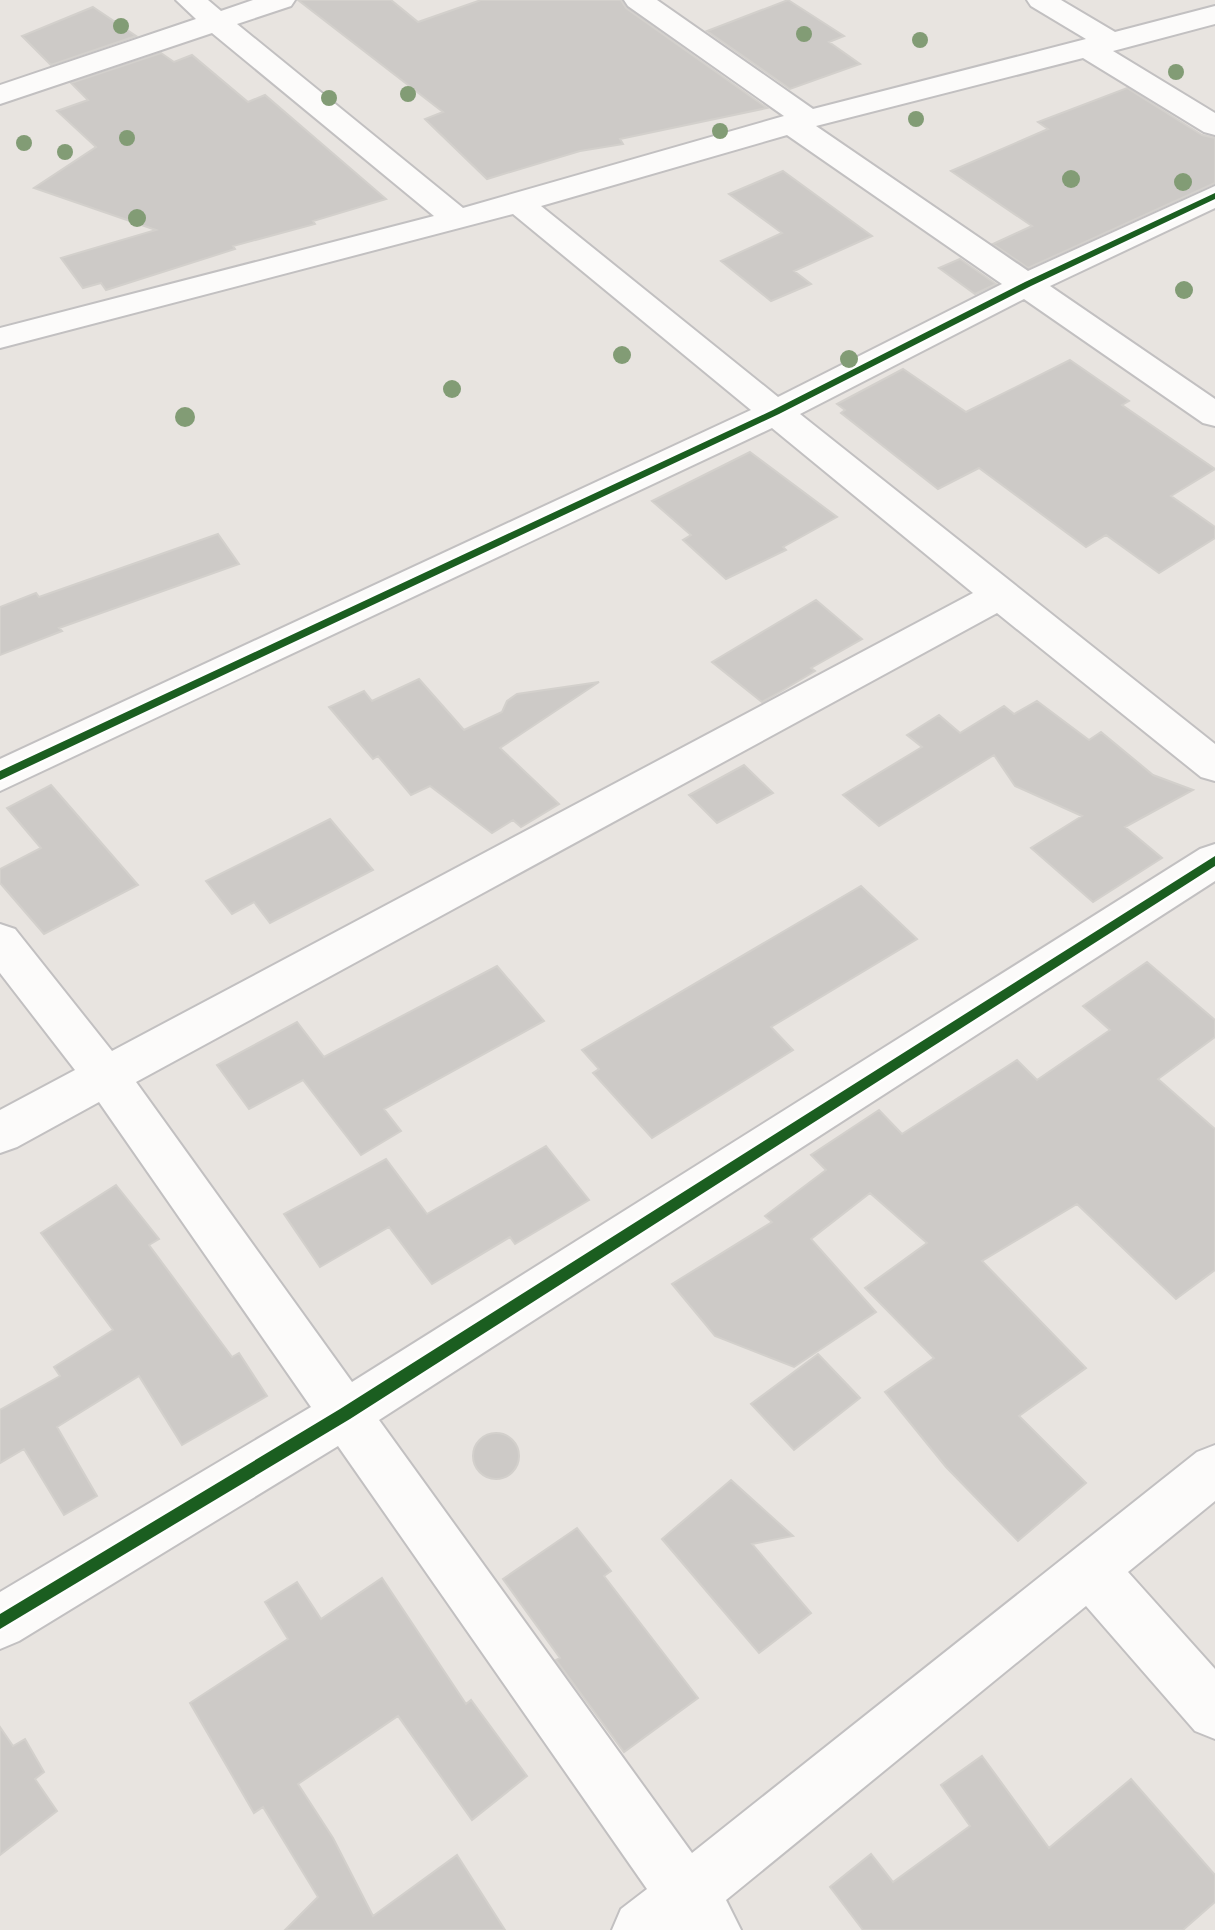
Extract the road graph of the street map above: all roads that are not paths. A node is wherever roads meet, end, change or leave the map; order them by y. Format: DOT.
graph roads {
  1 [pos="190,0"];
  2 [pos="281,0"];
  3 [pos="638,0"];
  4 [pos="1041,0"];
  5 [pos="1215,15"];
  6 [pos="216,23"];
  7 [pos="1100,45"];
  8 [pos="0,95"];
  9 [pos="800,121"];
  10 [pos="1215,126"];
  11 [pos="1215,196"];
  12 [pos="517,202"];
  13 [pos="458,220"];
  14 [pos="1028,284"];
  15 [pos="0,338"];
  16 [pos="776,412"];
  17 [pos="1215,415"];
  18 [pos="1000,595"];
  19 [pos="1215,766"];
  20 [pos="0,776"];
  21 [pos="1215,860"];
  22 [pos="0,941"];
  23 [pos="105,1075"];
  24 [pos="0,1133"];
  25 [pos="345,1414"];
  26 [pos="1215,1469"];
  27 [pos="1091,1571"];
  28 [pos="0,1622"];
  29 [pos="1215,1711"];
  30 [pos="698,1913"];
  31 [pos="642,1930"];
  1 -- 6 [label="street"];
  2 -- 6 [label="street"];
  3 -- 9 [label="street"];
  4 -- 7 [label="street"];
  5 -- 7 [label="street"];
  6 -- 8 [label="street"];
  6 -- 13 [label="street"];
  7 -- 9 [label="street"];
  7 -- 10 [label="street"];
  9 -- 12 [label="street"];
  9 -- 14 [label="street"];
  11 -- 14 [label="street"];
  12 -- 13 [label="street"];
  12 -- 16 [label="street"];
  13 -- 15 [label="street"];
  14 -- 16 [label="street"];
  14 -- 17 [label="street"];
  16 -- 18 [label="street"];
  16 -- 20 [label="street"];
  18 -- 19 [label="street"];
  18 -- 23 [label="street"];
  21 -- 25 [label="street"];
  22 -- 23 [label="street"];
  23 -- 24 [label="street"];
  23 -- 25 [label="street"];
  25 -- 28 [label="street"];
  25 -- 30 [label="street"];
  26 -- 27 [label="street"];
  27 -- 29 [label="street"];
  27 -- 30 [label="street"];
  30 -- 31 [label="street"];
}
